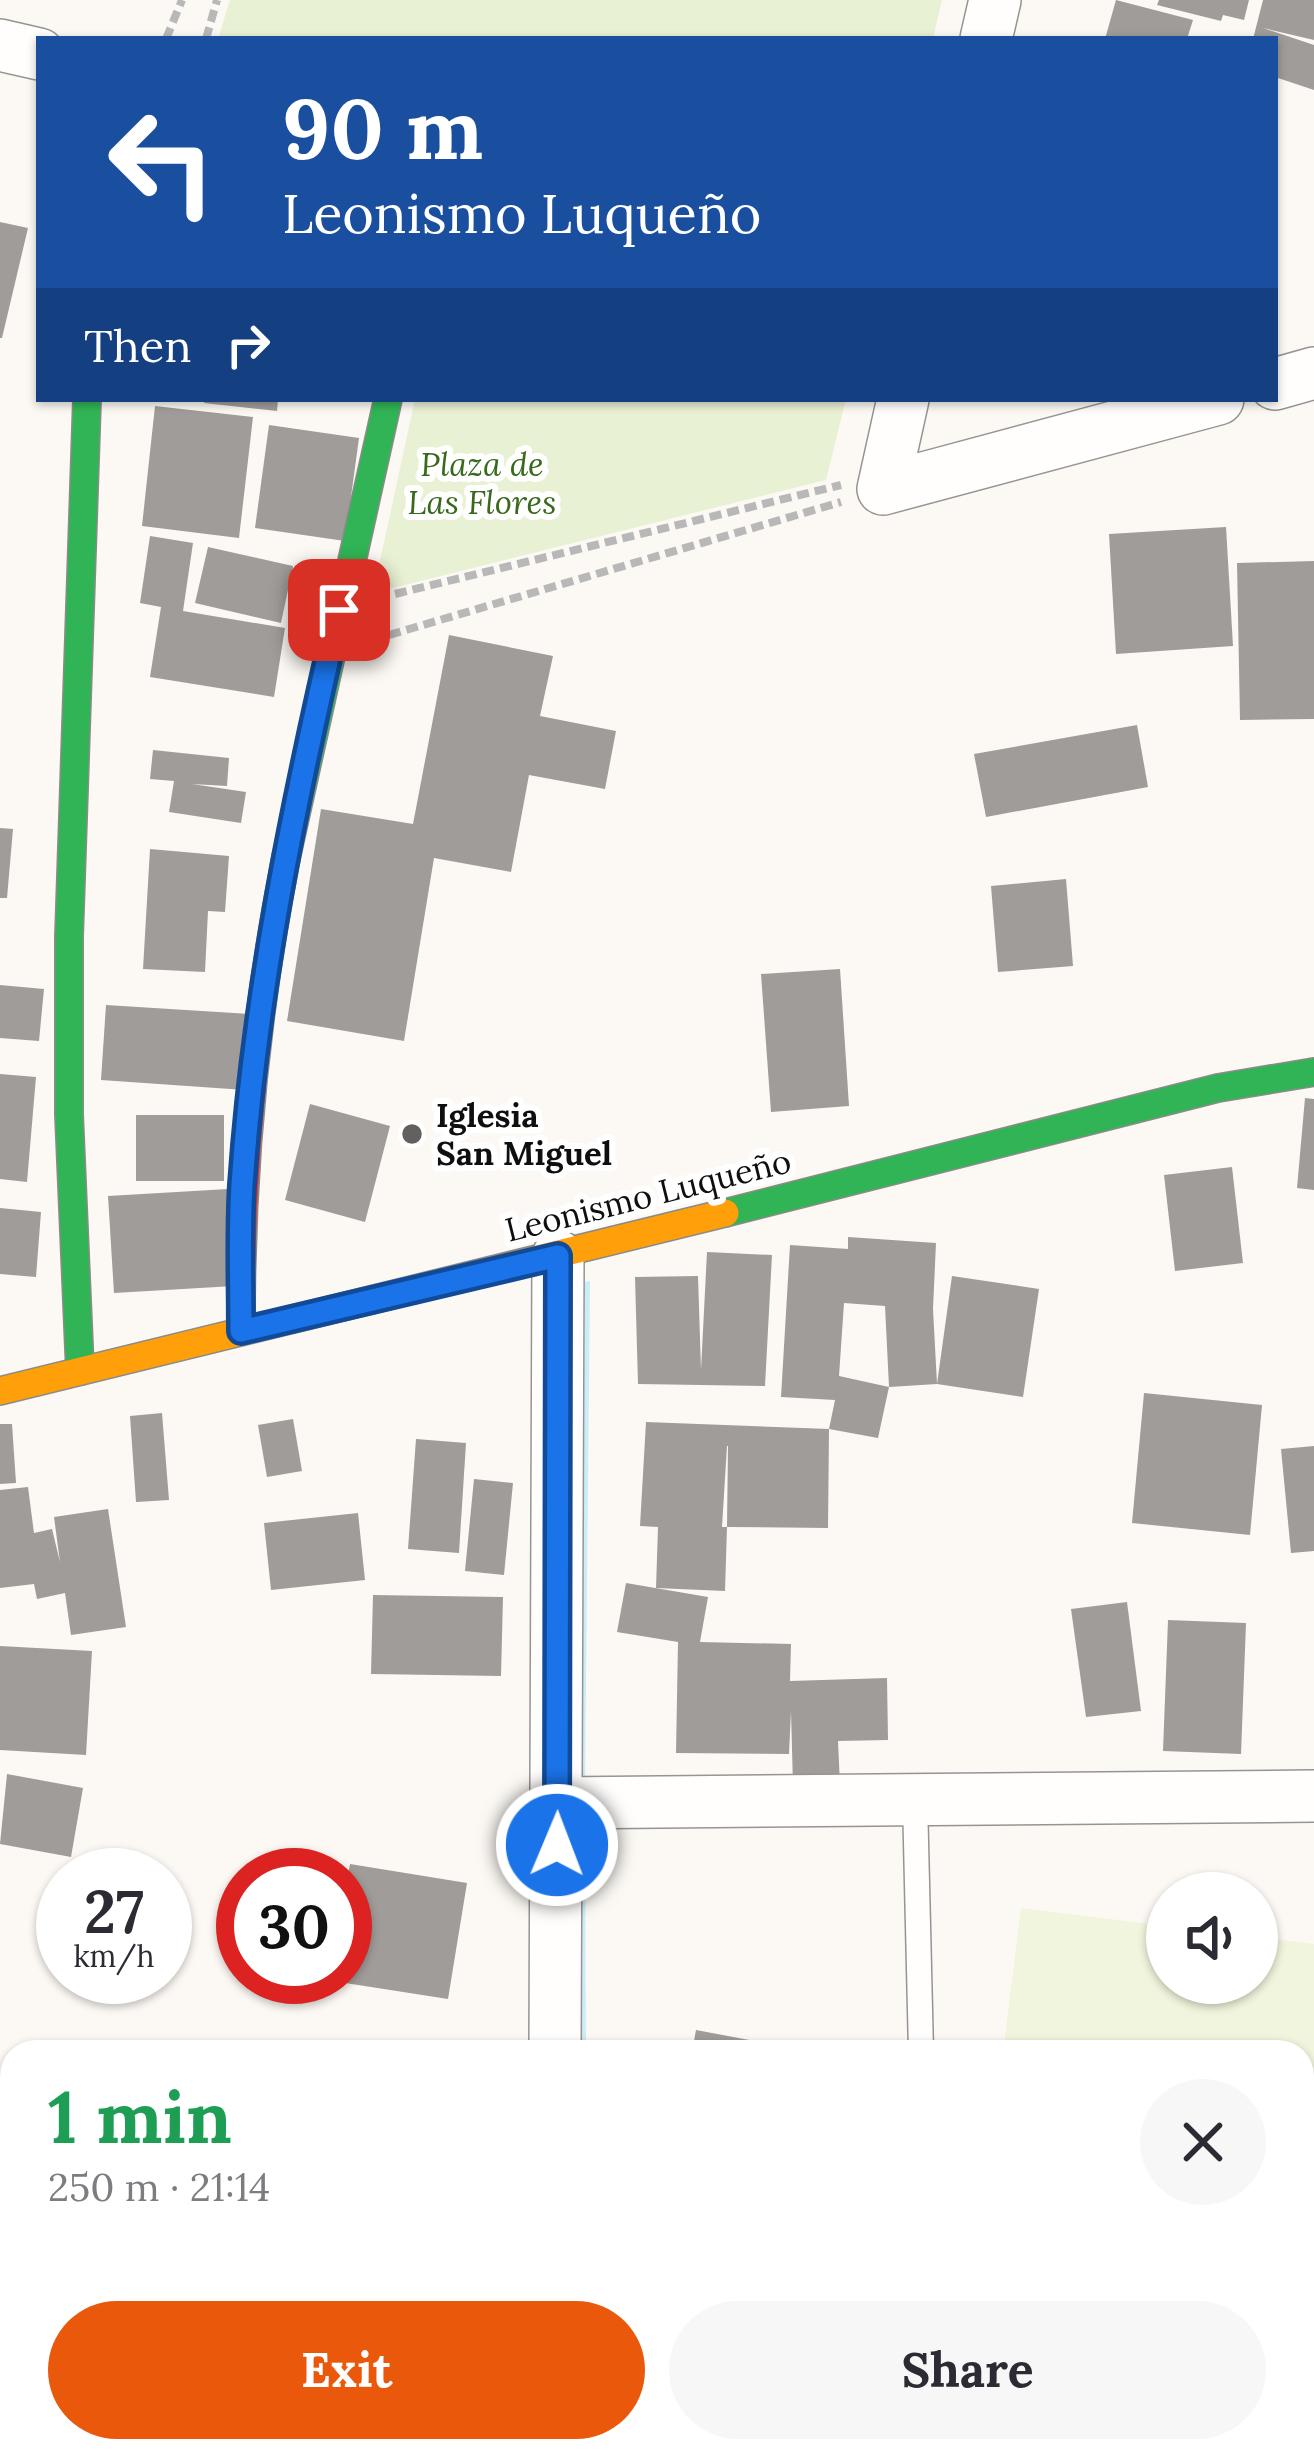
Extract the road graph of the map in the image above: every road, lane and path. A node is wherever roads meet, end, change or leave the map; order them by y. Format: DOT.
graph roads {
  1 [pos="182,0"];
  2 [pos="218,0"];
  3 [pos="994,0"];
  4 [pos="167,36"];
  5 [pos="207,36"];
  6 [pos="987,36"];
  7 [pos="0,45"];
  8 [pos="36,53"];
  9 [pos="1314,373"];
  10 [pos="1278,383"];
  11 [pos="87,402"];
  12 [pos="387,402"];
  13 [pos="903,402"];
  14 [pos="1206,402"];
  15 [pos="864,487"];
  16 [pos="387,596"];
  17 [pos="329,653"];
  18 [pos="1314,1072"];
  19 [pos="558,1256"];
  20 [pos="241,1331"];
  21 [pos="80,1371"];
  22 [pos="0,1391"];
  23 [pos="1314,1796"];
  24 [pos="915,1800"];
  25 [pos="558,1803"];
  26 [pos="555,2040"];
  27 [pos="922,2040"];
  1 -- 4 [label="path"];
  2 -- 5 [label="path"];
  3 -- 6 [label="street"];
  7 -- 8 [label="street"];
  9 -- 10 [label="street"];
  11 -- 21 [label="street"];
  12 -- 17 [label="street"];
  13 -- 15 [label="street"];
  14 -- 15 [label="street"];
  15 -- 16 [label="path"];
  15 -- 17 [label="path"];
  17 -- 20 [label="street"];
  18 -- 19 [label="street, Leonismo Luqueño"];
  19 -- 20 [label="street, Leonismo Luqueño"];
  19 -- 25 [label="street"];
  20 -- 21 [label="street, Leonismo Luqueño"];
  21 -- 22 [label="street, Leonismo Luqueño"];
  23 -- 24 [label="street"];
  24 -- 25 [label="street"];
  24 -- 27 [label="lane"];
  25 -- 26 [label="street"];
}
